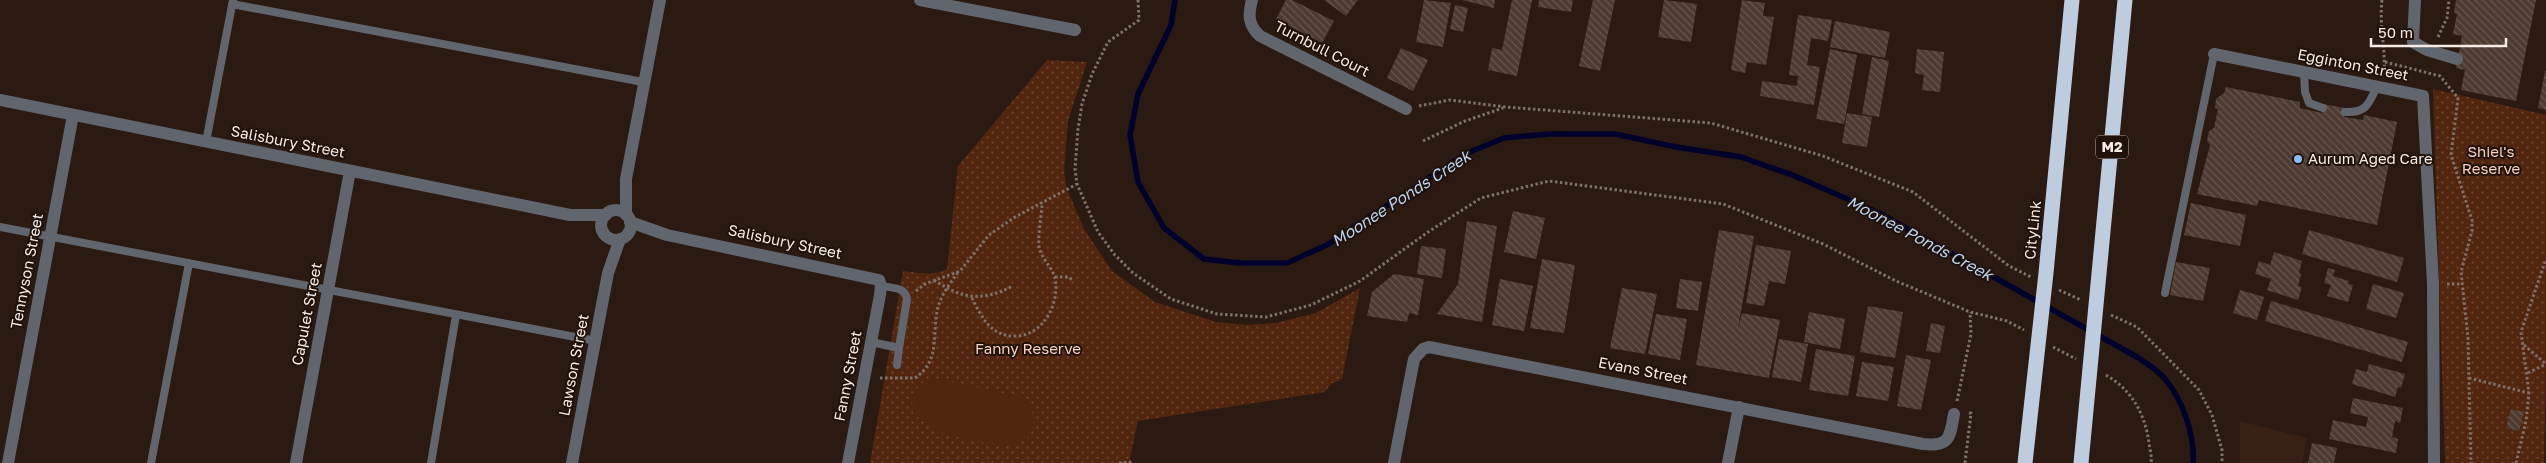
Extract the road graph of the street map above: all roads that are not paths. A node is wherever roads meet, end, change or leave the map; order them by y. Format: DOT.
graph roads {
  1 [pos="660,0"];
  2 [pos="920,0"];
  3 [pos="1252,0"];
  4 [pos="2072,0"];
  5 [pos="2125,0"];
  6 [pos="2415,0"];
  7 [pos="232,2"];
  8 [pos="1075,30"];
  9 [pos="2214,54"];
  10 [pos="2457,59"];
  11 [pos="2304,72"];
  12 [pos="644,82"];
  13 [pos="2380,87"];
  14 [pos="0,100"];
  15 [pos="2323,108"];
  16 [pos="1406,109"];
  17 [pos="2344,112"];
  18 [pos="73,115"];
  19 [pos="206,142"];
  20 [pos="350,171"];
  21 [pos="570,215"];
  22 [pos="620,223"];
  23 [pos="0,227"];
  24 [pos="604,233"];
  25 [pos="49,237"];
  26 [pos="189,263"];
  27 [pos="608,273"];
  28 [pos="881,291"];
  29 [pos="328,292"];
  30 [pos="2165,292"];
  31 [pos="456,315"];
  32 [pos="596,341"];
  33 [pos="871,342"];
  34 [pos="899,348"];
  35 [pos="897,365"];
  36 [pos="1739,407"];
  37 [pos="1954,414"];
  38 [pos="8,463"];
  39 [pos="152,463"];
  40 [pos="296,463"];
  41 [pos="430,463"];
  42 [pos="572,463"];
  43 [pos="848,463"];
  44 [pos="1394,463"];
  45 [pos="1728,463"];
  46 [pos="2025,463"];
  47 [pos="2080,463"];
  48 [pos="2434,463"];
  1 -- 12 [label="street, Lawson Street"];
  2 -- 8 [label="street"];
  3 -- 16 [label="street, Turnbull Court"];
  4 -- 46 [label="highway, CityLink"];
  5 -- 47 [label="highway, M2"];
  6 -- 10 [label="street"];
  7 -- 12 [label="lane"];
  7 -- 19 [label="lane"];
  9 -- 11 [label="street, Egginton Street"];
  9 -- 30 [label="lane, Egginton Street"];
  11 -- 13 [label="street, Egginton Street"];
  11 -- 15 [label="lane"];
  12 -- 22 [label="street, Lawson Street"];
  13 -- 17 [label="lane"];
  13 -- 48 [label="street, Egginton Street"];
  14 -- 18 [label="street, Salisbury Street"];
  18 -- 19 [label="street, Salisbury Street"];
  18 -- 25 [label="street, Tennyson Street"];
  19 -- 20 [label="street, Salisbury Street"];
  20 -- 21 [label="street, Salisbury Street"];
  20 -- 29 [label="street, Capulet Street"];
  21 -- 22 [label="street, Salisbury Street"];
  21 -- 24 [label="street, Salisbury Street"];
  22 -- 24 [label="street, Salisbury Street"];
  22 -- 24 [label="street, Lawson Street"];
  22 -- 27 [label="street, Lawson Street"];
  22 -- 28 [label="street, Salisbury Street"];
  23 -- 25 [label="lane"];
  24 -- 27 [label="street, Lawson Street"];
  25 -- 26 [label="lane"];
  25 -- 38 [label="street, Tennyson Street"];
  26 -- 29 [label="lane"];
  26 -- 39 [label="lane"];
  27 -- 32 [label="street, Lawson Street"];
  28 -- 33 [label="street, Fanny Street"];
  28 -- 34 [label="lane"];
  29 -- 31 [label="lane"];
  29 -- 40 [label="street, Capulet Street"];
  31 -- 32 [label="lane"];
  31 -- 41 [label="lane"];
  32 -- 42 [label="street, Lawson Street"];
  33 -- 34 [label="lane"];
  33 -- 43 [label="street, Fanny Street"];
  34 -- 35 [label="lane"];
  36 -- 37 [label="street, Evans Street"];
  36 -- 44 [label="street, Evans Street"];
  36 -- 45 [label="street"];
}
